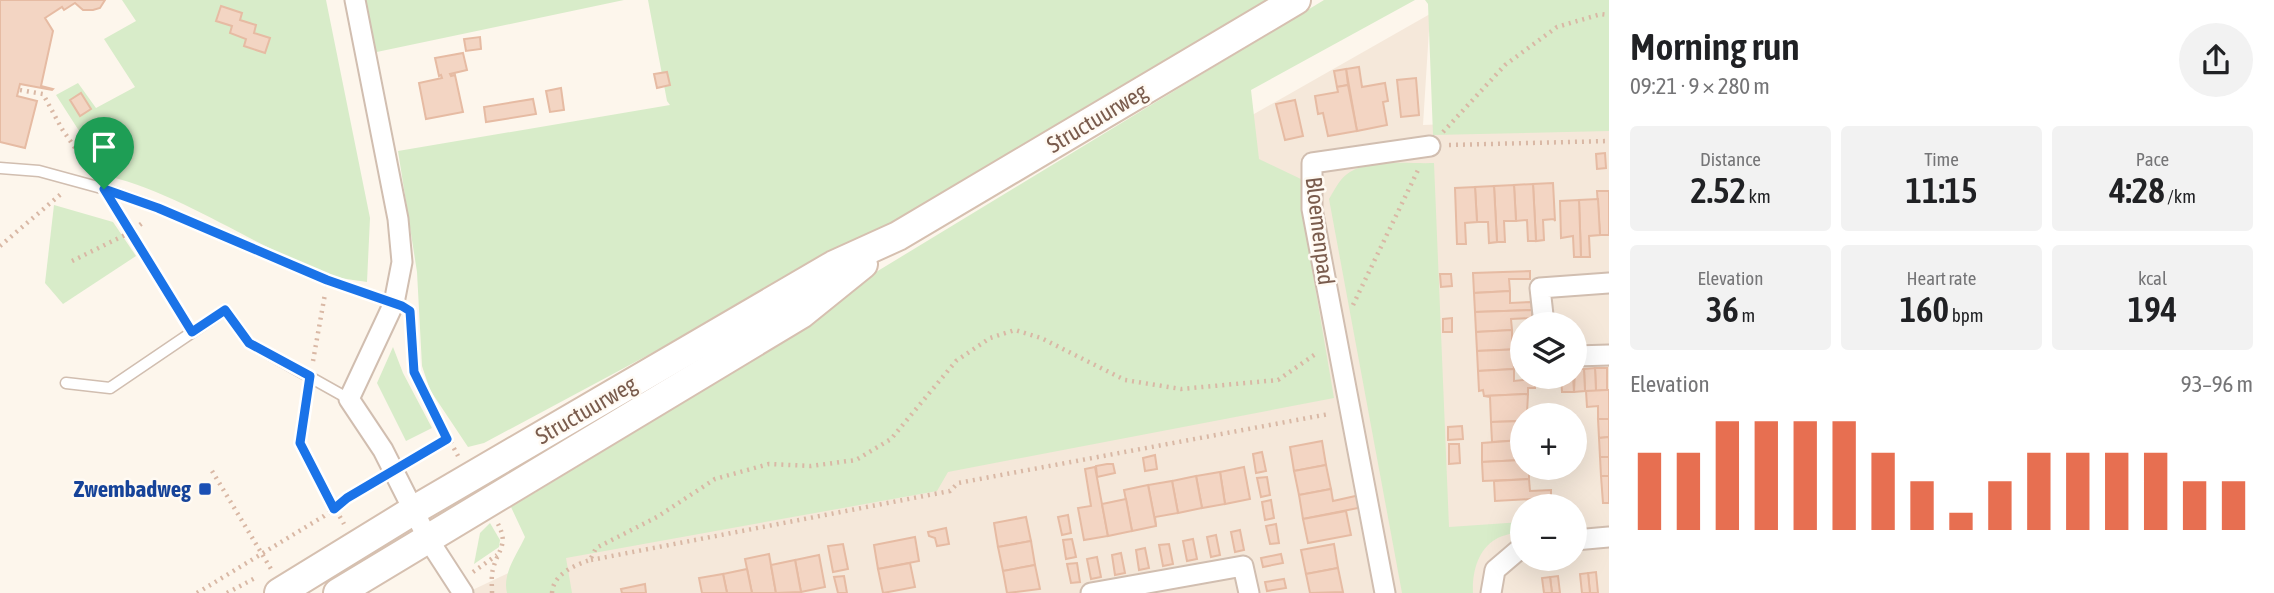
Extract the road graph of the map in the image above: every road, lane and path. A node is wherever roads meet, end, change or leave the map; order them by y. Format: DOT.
graph roads {
  1 [pos="355,0"];
  2 [pos="1296,0"];
  3 [pos="1609,15"];
  4 [pos="20,90"];
  5 [pos="1609,141"];
  6 [pos="1430,146"];
  7 [pos="0,168"];
  8 [pos="69,179"];
  9 [pos="104,189"];
  10 [pos="158,208"];
  11 [pos="129,233"];
  12 [pos="898,236"];
  13 [pos="0,246"];
  14 [pos="72,261"];
  15 [pos="327,280"];
  16 [pos="1609,283"];
  17 [pos="394,303"];
  18 [pos="1543,312"];
  19 [pos="192,332"];
  20 [pos="1337,339"];
  21 [pos="1609,355"];
  22 [pos="1587,356"];
  23 [pos="310,376"];
  24 [pos="66,383"];
  25 [pos="349,399"];
  26 [pos="1350,410"];
  27 [pos="447,439"];
  28 [pos="394,470"];
  29 [pos="212,471"];
  30 [pos="470,478"];
  31 [pos="485,504"];
  32 [pos="334,509"];
  33 [pos="414,510"];
  34 [pos="1609,537"];
  35 [pos="428,539"];
  36 [pos="1587,539"];
  37 [pos="357,545"];
  38 [pos="262,554"];
  39 [pos="1510,557"];
  40 [pos="590,560"];
  41 [pos="275,581"];
  42 [pos="197,593"];
  43 [pos="338,593"];
  44 [pos="463,593"];
  45 [pos="492,593"];
  46 [pos="552,593"];
  47 [pos="1091,593"];
  48 [pos="1249,593"];
  49 [pos="1385,593"];
  50 [pos="1491,593"];
  1 -- 17 [label="street"];
  2 -- 12 [label="main road, Structuurweg"];
  3 -- 6 [label="path"];
  4 -- 9 [label="path"];
  5 -- 6 [label="path"];
  6 -- 20 [label="path"];
  6 -- 20 [label="street, Bloemenpad"];
  7 -- 8 [label="lane"];
  8 -- 9 [label="lane"];
  8 -- 13 [label="path"];
  9 -- 10 [label="lane"];
  9 -- 11 [label="path"];
  10 -- 11 [label="path"];
  10 -- 15 [label="lane"];
  11 -- 14 [label="path"];
  11 -- 19 [label="path"];
  12 -- 30 [label="main road, Structuurweg"];
  12 -- 31 [label="main road, Structuurweg"];
  15 -- 17 [label="path"];
  15 -- 23 [label="path"];
  16 -- 18 [label="street"];
  17 -- 25 [label="street"];
  17 -- 27 [label="path"];
  19 -- 23 [label="lane"];
  19 -- 24 [label="lane"];
  20 -- 26 [label="street, Bloemenpad"];
  20 -- 40 [label="path"];
  21 -- 22 [label="street"];
  23 -- 25 [label="lane"];
  23 -- 32 [label="path"];
  25 -- 28 [label="street"];
  26 -- 40 [label="path"];
  26 -- 49 [label="street, Bloemenpad"];
  27 -- 28 [label="path"];
  27 -- 30 [label="path"];
  28 -- 32 [label="path"];
  28 -- 33 [label="street"];
  29 -- 38 [label="path"];
  30 -- 33 [label="main road, Structuurweg"];
  31 -- 35 [label="main road, Structuurweg"];
  31 -- 45 [label="path"];
  32 -- 37 [label="path"];
  32 -- 38 [label="path"];
  33 -- 35 [label="street"];
  33 -- 37 [label="main road, Structuurweg"];
  34 -- 36 [label="street"];
  35 -- 43 [label="main road, Structuurweg"];
  35 -- 44 [label="street"];
  37 -- 41 [label="main road, Structuurweg"];
  38 -- 41 [label="path"];
  38 -- 42 [label="path"];
  39 -- 50 [label="street"];
  40 -- 46 [label="path"];
  47 -- 48 [label="street"];
}
